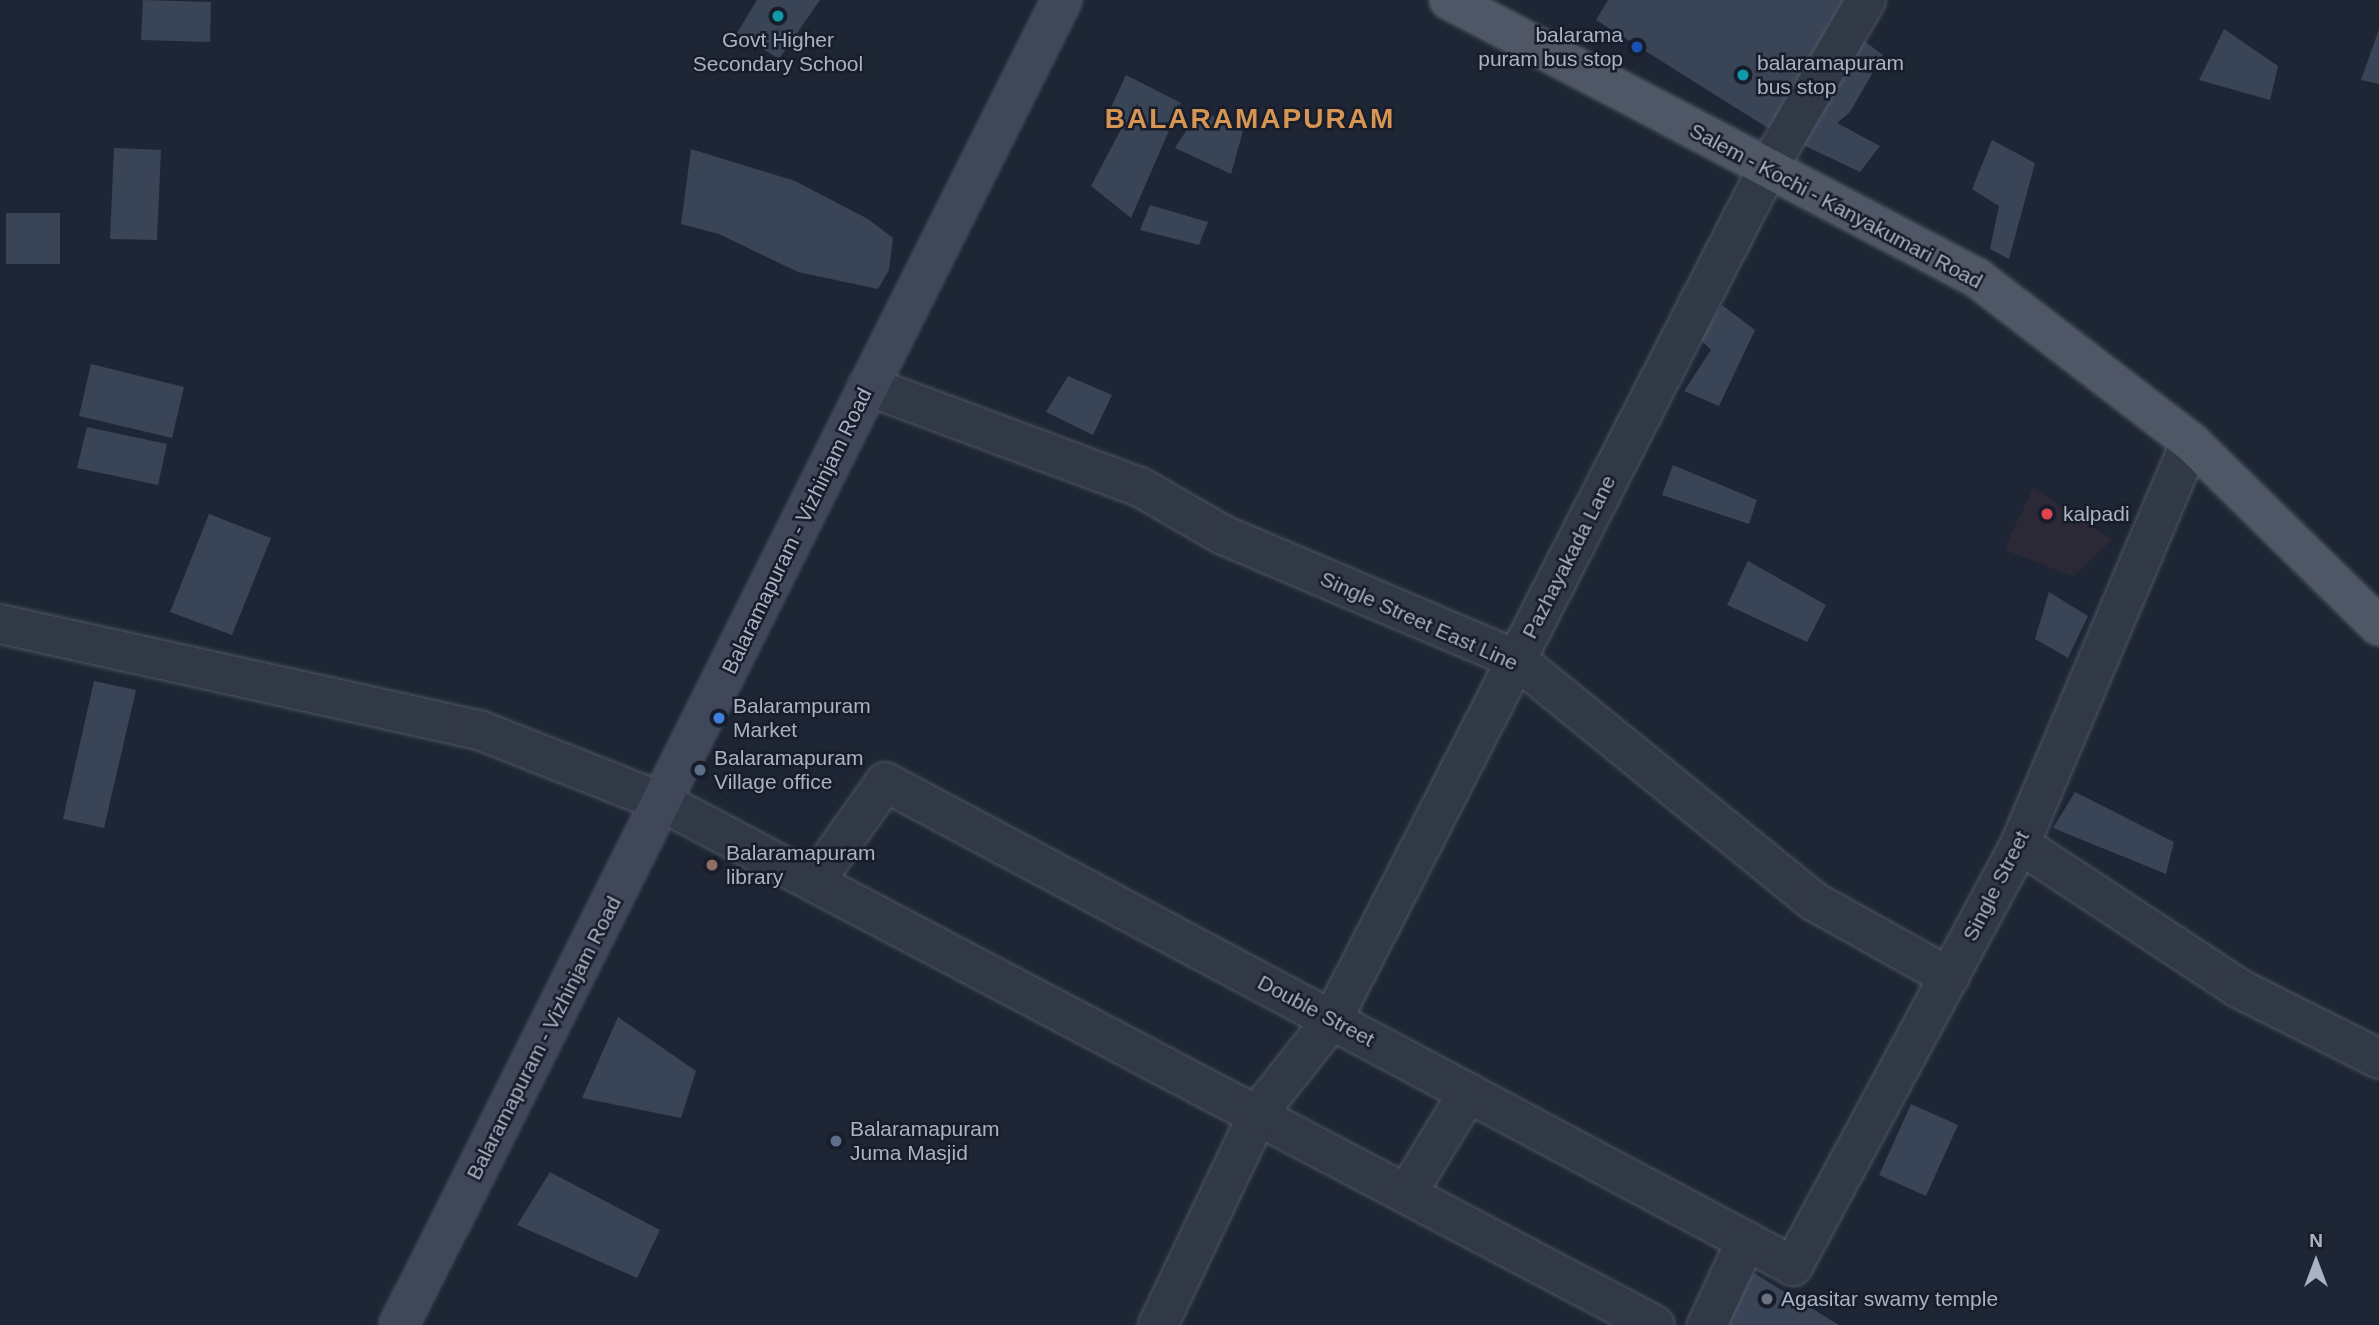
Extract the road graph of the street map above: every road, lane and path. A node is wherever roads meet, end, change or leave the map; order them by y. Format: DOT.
graph roads {
  1 [pos="1062,0"];
  2 [pos="1449,0"];
  3 [pos="1866,0"];
  4 [pos="1768,168"];
  5 [pos="868,386"];
  6 [pos="2191,443"];
  7 [pos="0,624"];
  8 [pos="2379,626"];
  9 [pos="1517,660"];
  10 [pos="662,802"];
  11 [pos="2020,844"];
  12 [pos="816,881"];
  13 [pos="1949,977"];
  14 [pos="1332,1020"];
  15 [pos="2379,1059"];
  16 [pos="1468,1093"];
  17 [pos="1259,1112"];
  18 [pos="1409,1191"];
  19 [pos="1746,1241"];
  20 [pos="400,1325"];
  21 [pos="1158,1325"];
  22 [pos="1655,1325"];
  23 [pos="1707,1325"];
  1 -- 5 [label="main road, Balaramapuram - Vizhinjam Road"];
  2 -- 4 [label="main road, Salem - Kochi - Kanyakumari Road"];
  3 -- 4 [label="street, Pazhayakada Lane"];
  4 -- 6 [label="main road, Salem - Kochi - Kanyakumari Road"];
  4 -- 9 [label="street, Pazhayakada Lane"];
  5 -- 9 [label="street, Single Street East Line"];
  5 -- 10 [label="main road, Balaramapuram - Vizhinjam Road"];
  6 -- 8 [label="main road, Salem - Kochi - Kanyakumari Road"];
  6 -- 11 [label="street, Single Street"];
  7 -- 10 [label="street"];
  9 -- 13 [label="street, Single Street East Line"];
  9 -- 14 [label="street, Pazhayakada Lane"];
  10 -- 12 [label="street"];
  10 -- 20 [label="main road, Balaramapuram - Vizhinjam Road"];
  11 -- 13 [label="street, Single Street"];
  11 -- 15 [label="street"];
  12 -- 14 [label="street, Double Street"];
  12 -- 17 [label="street"];
  13 -- 19 [label="street, Single Street"];
  14 -- 16 [label="street, Double Street"];
  14 -- 17 [label="street, Pazhayakada Lane"];
  16 -- 18 [label="street"];
  16 -- 19 [label="street, Double Street"];
  17 -- 18 [label="street"];
  17 -- 21 [label="street, Pazhayakada Lane"];
  18 -- 22 [label="street"];
  19 -- 23 [label="street"];
}
